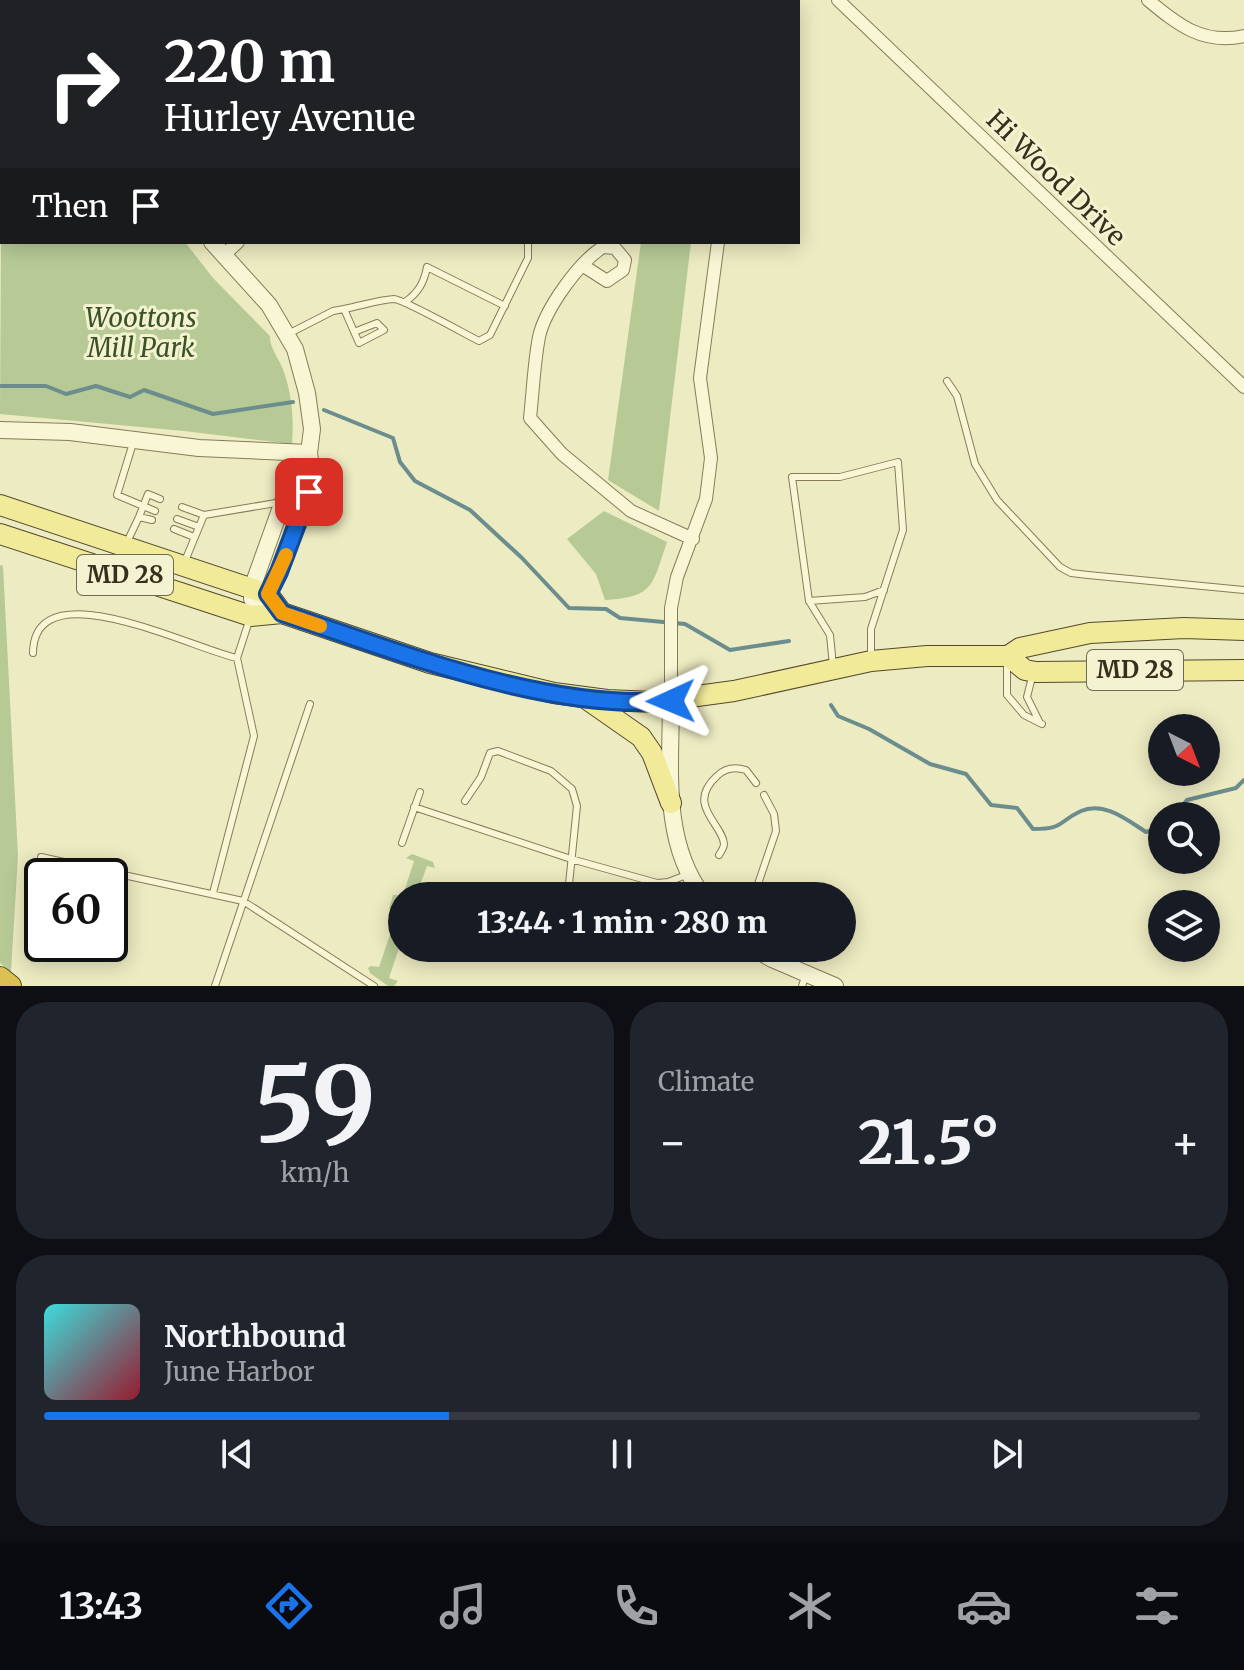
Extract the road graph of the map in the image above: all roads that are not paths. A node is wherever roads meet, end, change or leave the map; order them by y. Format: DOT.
graph roads {
  1 [pos="838,0"];
  2 [pos="1148,0"];
  3 [pos="1244,36"];
  4 [pos="214,244"];
  5 [pos="236,244"];
  6 [pos="528,244"];
  7 [pos="718,244"];
  8 [pos="224,255"];
  9 [pos="582,265"];
  10 [pos="405,302"];
  11 [pos="505,306"];
  12 [pos="344,309"];
  13 [pos="354,332"];
  14 [pos="286,335"];
  15 [pos="947,381"];
  16 [pos="1244,387"];
  17 [pos="0,430"];
  18 [pos="134,440"];
  19 [pos="309,453"];
  20 [pos="160,499"];
  21 [pos="282,502"];
  22 [pos="0,505"];
  23 [pos="144,506"];
  24 [pos="182,507"];
  25 [pos="155,511"];
  26 [pos="204,515"];
  27 [pos="139,517"];
  28 [pos="177,519"];
  29 [pos="152,520"];
  30 [pos="199,527"];
  31 [pos="174,529"];
  32 [pos="0,534"];
  33 [pos="194,537"];
  34 [pos="693,539"];
  35 [pos="126,546"];
  36 [pos="183,565"];
  37 [pos="884,589"];
  38 [pos="1244,590"];
  39 [pos="260,591"];
  40 [pos="809,601"];
  41 [pos="282,613"];
  42 [pos="251,616"];
  43 [pos="1244,630"];
  44 [pos="33,653"];
  45 [pos="1008,656"];
  46 [pos="1244,657"];
  47 [pos="237,658"];
  48 [pos="871,661"];
  49 [pos="833,669"];
  50 [pos="1183,670"];
  51 [pos="1244,670"];
  52 [pos="1036,672"];
  53 [pos="584,697"];
  54 [pos="671,701"];
  55 [pos="310,704"];
  56 [pos="756,783"];
  57 [pos="420,792"];
  58 [pos="764,795"];
  59 [pos="465,801"];
  60 [pos="671,803"];
  61 [pos="414,807"];
  62 [pos="402,843"];
  63 [pos="719,855"];
  64 [pos="571,859"];
  65 [pos="689,874"];
  66 [pos="128,875"];
  67 [pos="569,882"];
  68 [pos="694,882"];
  69 [pos="759,882"];
  70 [pos="213,893"];
  71 [pos="243,901"];
  72 [pos="783,962"];
  73 [pos="0,978"];
  74 [pos="804,980"];
  75 [pos="10,986"];
  76 [pos="215,986"];
  77 [pos="374,986"];
  78 [pos="835,986"];
  1 -- 16 [label="street, Hi Wood Drive"];
  2 -- 3 [label="street"];
  4 -- 8 [label="street"];
  5 -- 8 [label="street"];
  6 -- 11 [label="lane"];
  7 -- 34 [label="street"];
  8 -- 14 [label="street"];
  9 -- 34 [label="street"];
  10 -- 11 [label="lane"];
  10 -- 11 [label="lane"];
  10 -- 12 [label="lane"];
  12 -- 13 [label="lane"];
  12 -- 14 [label="lane"];
  14 -- 19 [label="street"];
  15 -- 38 [label="lane"];
  17 -- 18 [label="street"];
  18 -- 19 [label="street"];
  18 -- 23 [label="lane"];
  19 -- 21 [label="street"];
  19 -- 39 [label="street"];
  20 -- 23 [label="lane"];
  21 -- 26 [label="lane"];
  21 -- 39 [label="street"];
  22 -- 35 [label="main road, MD 28"];
  23 -- 25 [label="lane"];
  23 -- 27 [label="lane"];
  24 -- 26 [label="lane"];
  26 -- 30 [label="lane"];
  27 -- 29 [label="lane"];
  27 -- 35 [label="lane"];
  28 -- 30 [label="lane"];
  30 -- 33 [label="lane"];
  31 -- 33 [label="lane"];
  32 -- 42 [label="main road, MD 28"];
  33 -- 36 [label="lane"];
  34 -- 54 [label="street"];
  35 -- 36 [label="main road, MD 28"];
  36 -- 39 [label="main road, MD 28"];
  37 -- 40 [label="lane"];
  37 -- 40 [label="lane"];
  37 -- 48 [label="lane"];
  39 -- 41 [label="main road"];
  39 -- 42 [label="street"];
  40 -- 49 [label="lane"];
  41 -- 42 [label="main road, MD 28"];
  41 -- 53 [label="main road, MD 28"];
  42 -- 47 [label="lane"];
  43 -- 45 [label="main road, MD 28"];
  44 -- 47 [label="lane"];
  45 -- 48 [label="main road, MD 28"];
  45 -- 52 [label="main road, MD 28"];
  45 -- 52 [label="lane"];
  46 -- 50 [label="main road"];
  47 -- 70 [label="lane"];
  48 -- 49 [label="main road, MD 28"];
  49 -- 54 [label="main road, MD 28"];
  50 -- 51 [label="main road, MD 28"];
  50 -- 52 [label="main road, MD 28"];
  53 -- 54 [label="main road, MD 28"];
  53 -- 60 [label="main road"];
  54 -- 60 [label="street"];
  55 -- 71 [label="lane"];
  56 -- 63 [label="lane"];
  57 -- 61 [label="lane"];
  58 -- 69 [label="lane"];
  59 -- 64 [label="lane"];
  60 -- 65 [label="street"];
  61 -- 62 [label="lane"];
  61 -- 64 [label="lane"];
  64 -- 65 [label="lane"];
  64 -- 67 [label="lane"];
  65 -- 68 [label="street"];
  66 -- 70 [label="lane"];
  70 -- 71 [label="lane"];
  71 -- 76 [label="lane"];
  71 -- 77 [label="lane"];
  72 -- 74 [label="street"];
  73 -- 75 [label="highway"];
  74 -- 78 [label="street"];
}
